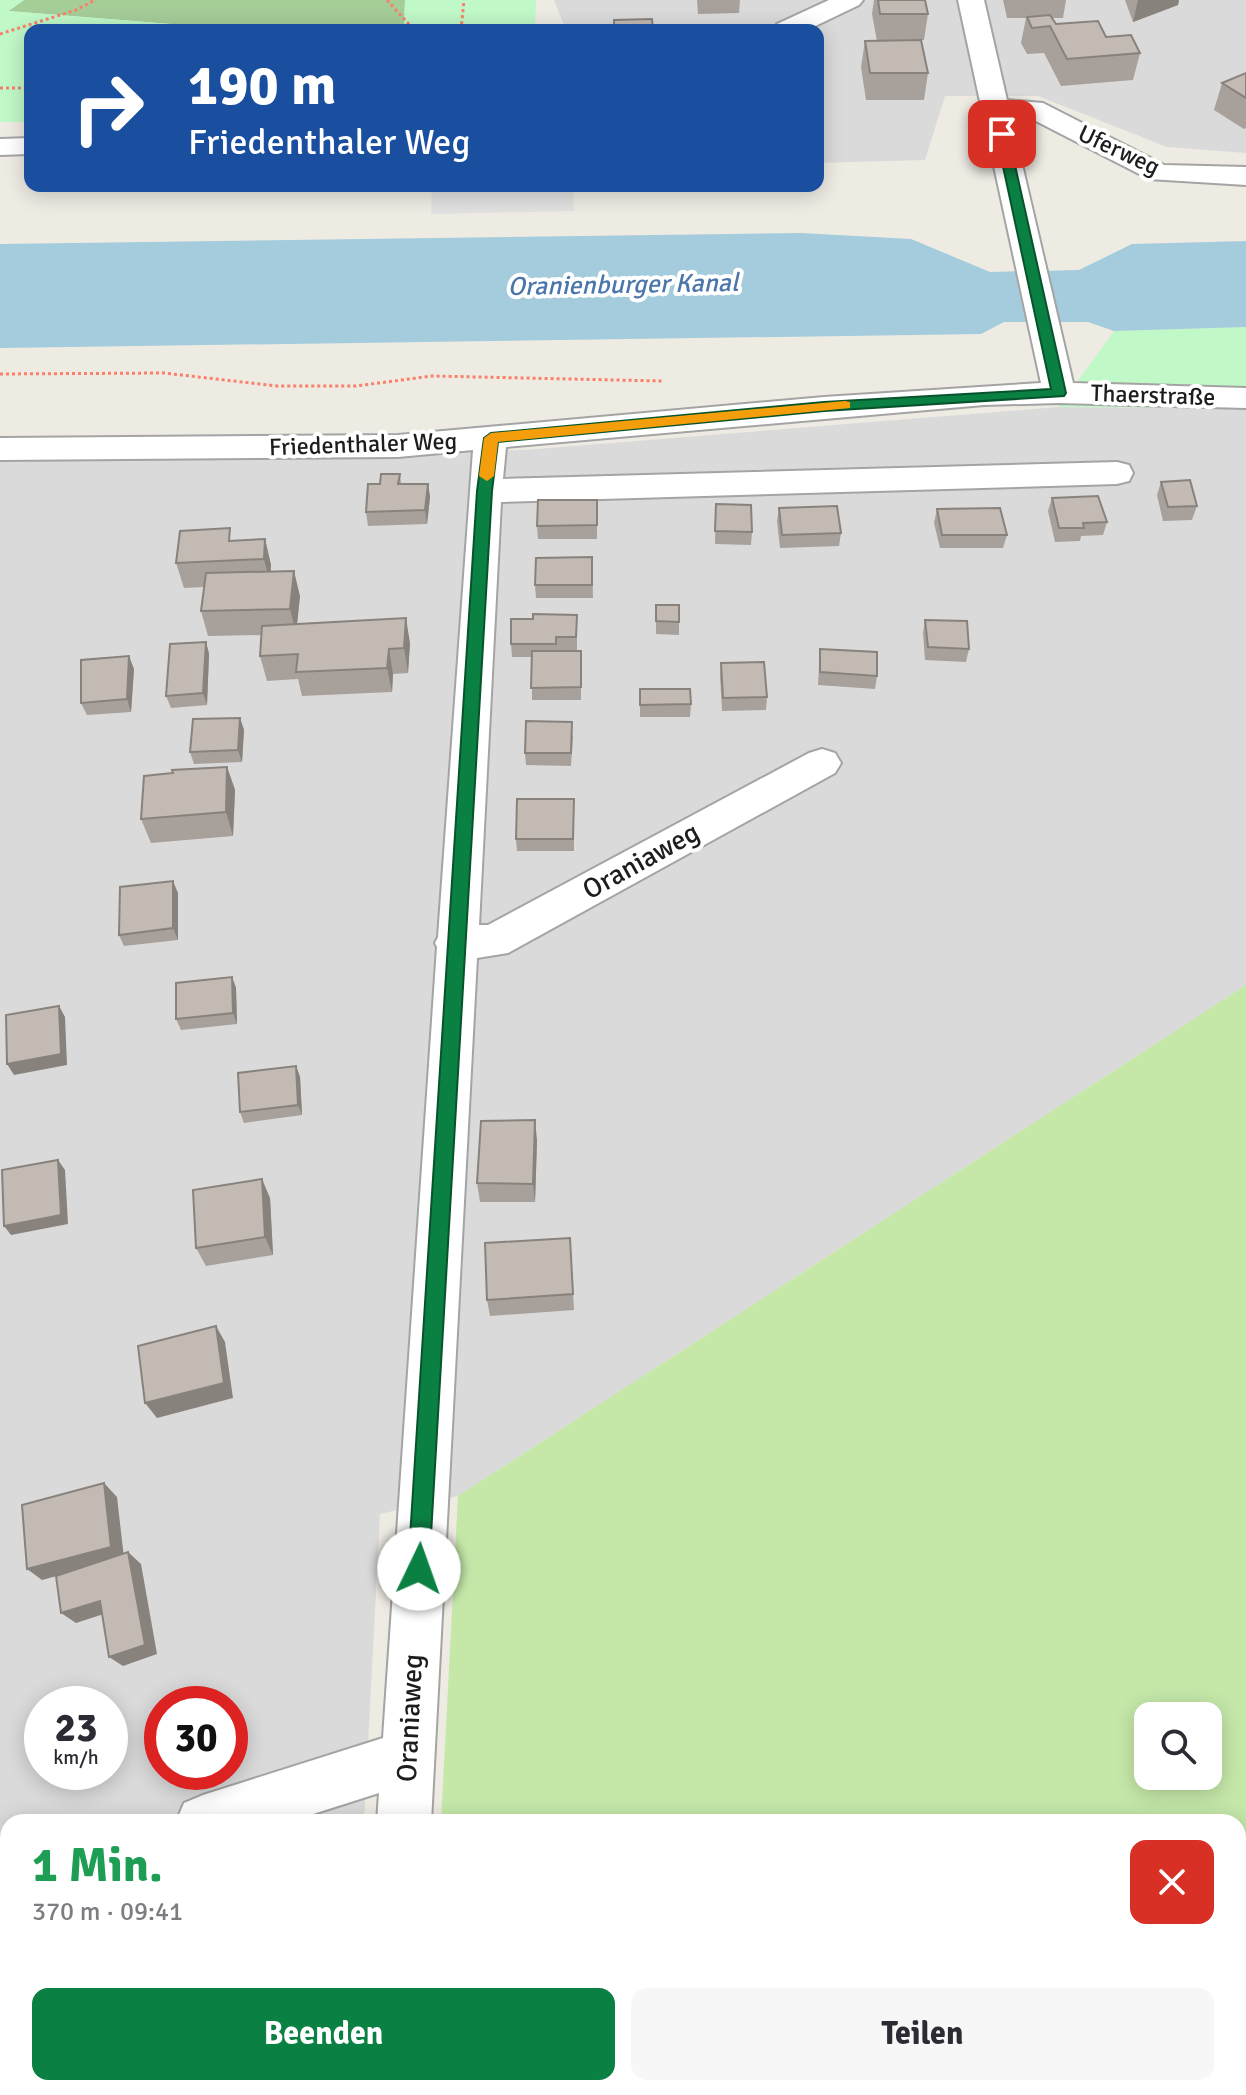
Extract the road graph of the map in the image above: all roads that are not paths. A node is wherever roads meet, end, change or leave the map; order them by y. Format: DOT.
graph roads {
  1 [pos="850,0"];
  2 [pos="971,0"];
  3 [pos="799,24"];
  4 [pos="996,108"];
  5 [pos="24,146"];
  6 [pos="0,147"];
  7 [pos="1246,176"];
  8 [pos="1059,393"];
  9 [pos="1246,398"];
  10 [pos="491,438"];
  11 [pos="0,449"];
  12 [pos="1117,473"];
  13 [pos="485,491"];
  14 [pos="822,763"];
  15 [pos="455,943"];
  16 [pos="408,1757"];
  17 [pos="228,1814"];
  18 [pos="404,1814"];
  1 -- 3 [label="street"];
  2 -- 4 [label="street"];
  4 -- 7 [label="street, Uferweg"];
  4 -- 8 [label="street"];
  5 -- 6 [label="street"];
  8 -- 9 [label="street, Thaerstraße"];
  8 -- 10 [label="street, Friedenthaler Weg"];
  10 -- 11 [label="street, Friedenthaler Weg"];
  10 -- 13 [label="street, Oraniaweg"];
  12 -- 13 [label="street"];
  13 -- 15 [label="street, Oraniaweg"];
  14 -- 15 [label="street, Oraniaweg"];
  15 -- 16 [label="street, Oraniaweg"];
  16 -- 17 [label="street"];
  16 -- 18 [label="street, Oraniaweg"];
}
